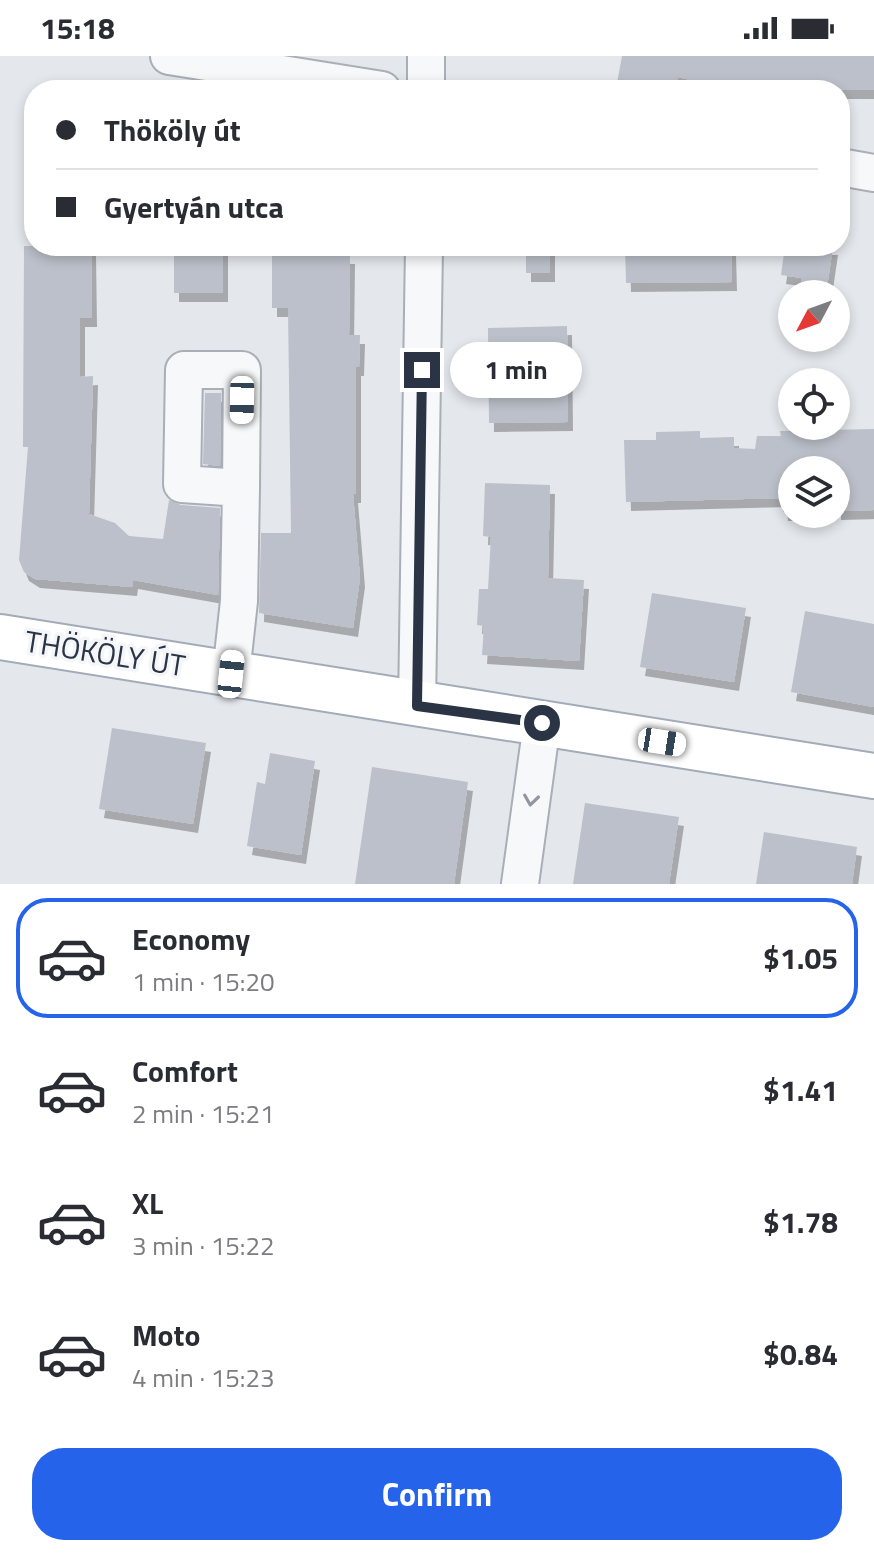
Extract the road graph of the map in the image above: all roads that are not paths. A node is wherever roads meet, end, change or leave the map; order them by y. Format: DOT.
graph roads {
  1 [pos="169,56"];
  2 [pos="426,56"];
  3 [pos="319,80"];
  4 [pos="426,80"];
  5 [pos="850,169"];
  6 [pos="874,173"];
  7 [pos="424,256"];
  8 [pos="241,488"];
  9 [pos="0,637"];
  10 [pos="231,674"];
  11 [pos="417,706"];
  12 [pos="542,723"];
  13 [pos="874,776"];
  14 [pos="520,884"];
  1 -- 3 [label="street"];
  2 -- 4 [label="street"];
  5 -- 6 [label="street"];
  7 -- 11 [label="street"];
  8 -- 10 [label="street"];
  9 -- 10 [label="main road, THÖKÖLY ÚT"];
  10 -- 11 [label="main road, THÖKÖLY ÚT"];
  11 -- 12 [label="main road, THÖKÖLY ÚT"];
  12 -- 13 [label="main road, THÖKÖLY ÚT"];
  12 -- 14 [label="street, one-way"];
}
